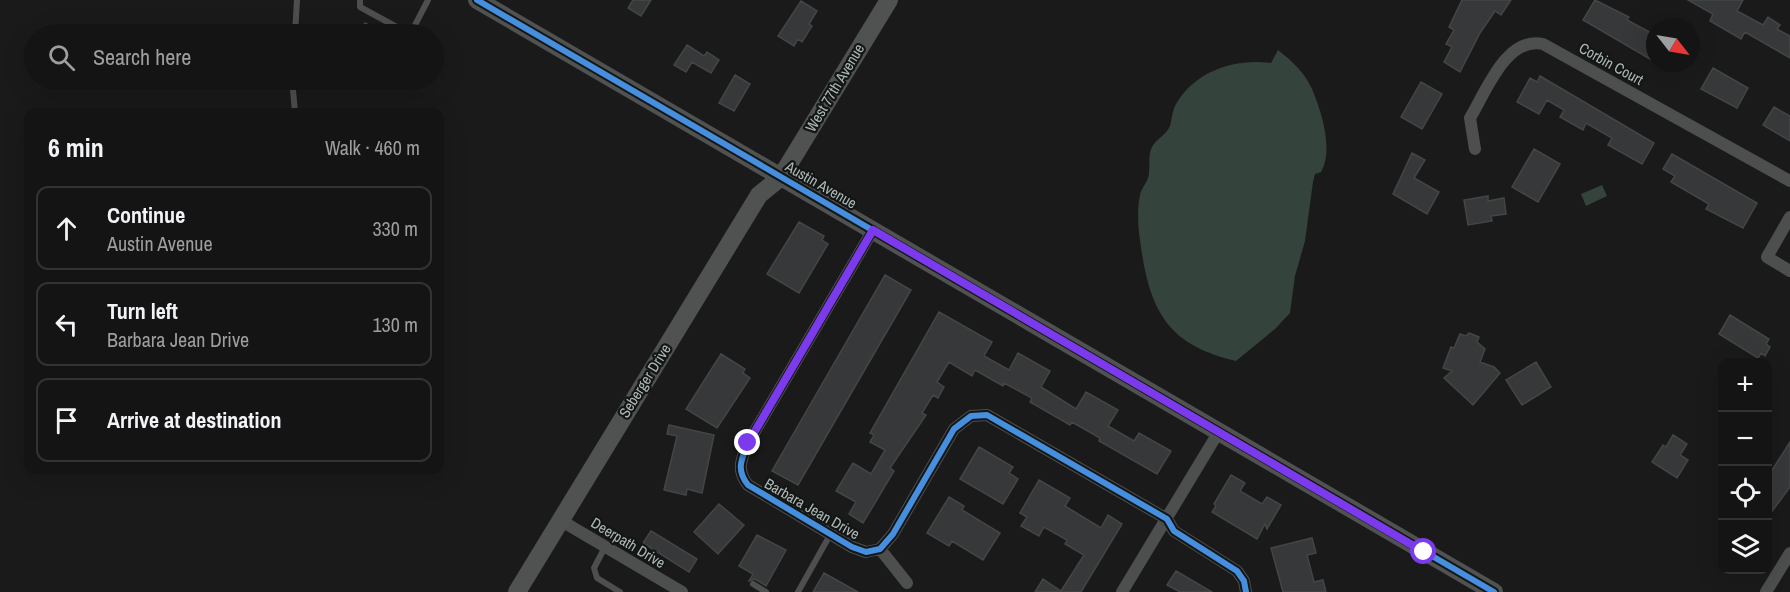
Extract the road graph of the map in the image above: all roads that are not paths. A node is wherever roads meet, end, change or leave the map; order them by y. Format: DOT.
graph roads {
  1 [pos="297,0"];
  2 [pos="428,0"];
  3 [pos="477,0"];
  4 [pos="889,0"];
  5 [pos="357,1"];
  6 [pos="296,24"];
  7 [pos="391,24"];
  8 [pos="416,24"];
  9 [pos="293,90"];
  10 [pos="295,108"];
  11 [pos="1475,149"];
  12 [pos="782,177"];
  13 [pos="1790,181"];
  14 [pos="1790,217"];
  15 [pos="873,230"];
  16 [pos="1790,271"];
  17 [pos="1218,432"];
  18 [pos="1167,519"];
  19 [pos="560,520"];
  20 [pos="830,535"];
  21 [pos="606,547"];
  22 [pos="880,549"];
  23 [pos="1790,553"];
  24 [pos="908,583"];
  25 [pos="753,584"];
  26 [pos="517,592"];
  27 [pos="620,592"];
  28 [pos="682,592"];
  29 [pos="766,592"];
  30 [pos="798,592"];
  31 [pos="1122,592"];
  32 [pos="1246,592"];
  33 [pos="1494,592"];
  34 [pos="1766,592"];
  1 -- 6 [label="lane"];
  2 -- 8 [label="lane"];
  3 -- 12 [label="street, Austin Avenue"];
  4 -- 12 [label="street, West 77th Avenue"];
  5 -- 7 [label="lane"];
  9 -- 10 [label="lane"];
  11 -- 13 [label="street, Corbin Court"];
  12 -- 15 [label="street, Austin Avenue"];
  12 -- 19 [label="street, Seberger Drive"];
  14 -- 16 [label="street"];
  15 -- 17 [label="street, Austin Avenue"];
  15 -- 20 [label="street, Barbara Jean Drive"];
  17 -- 18 [label="street"];
  17 -- 33 [label="street, Austin Avenue"];
  18 -- 22 [label="street"];
  18 -- 31 [label="street"];
  18 -- 32 [label="street"];
  19 -- 21 [label="street, Deerpath Drive"];
  19 -- 26 [label="street, Seberger Drive"];
  20 -- 22 [label="street, Barbara Jean Drive"];
  20 -- 30 [label="lane"];
  21 -- 27 [label="lane"];
  21 -- 28 [label="street, Deerpath Drive"];
  22 -- 24 [label="street"];
  23 -- 34 [label="street"];
  25 -- 29 [label="lane"];
}
